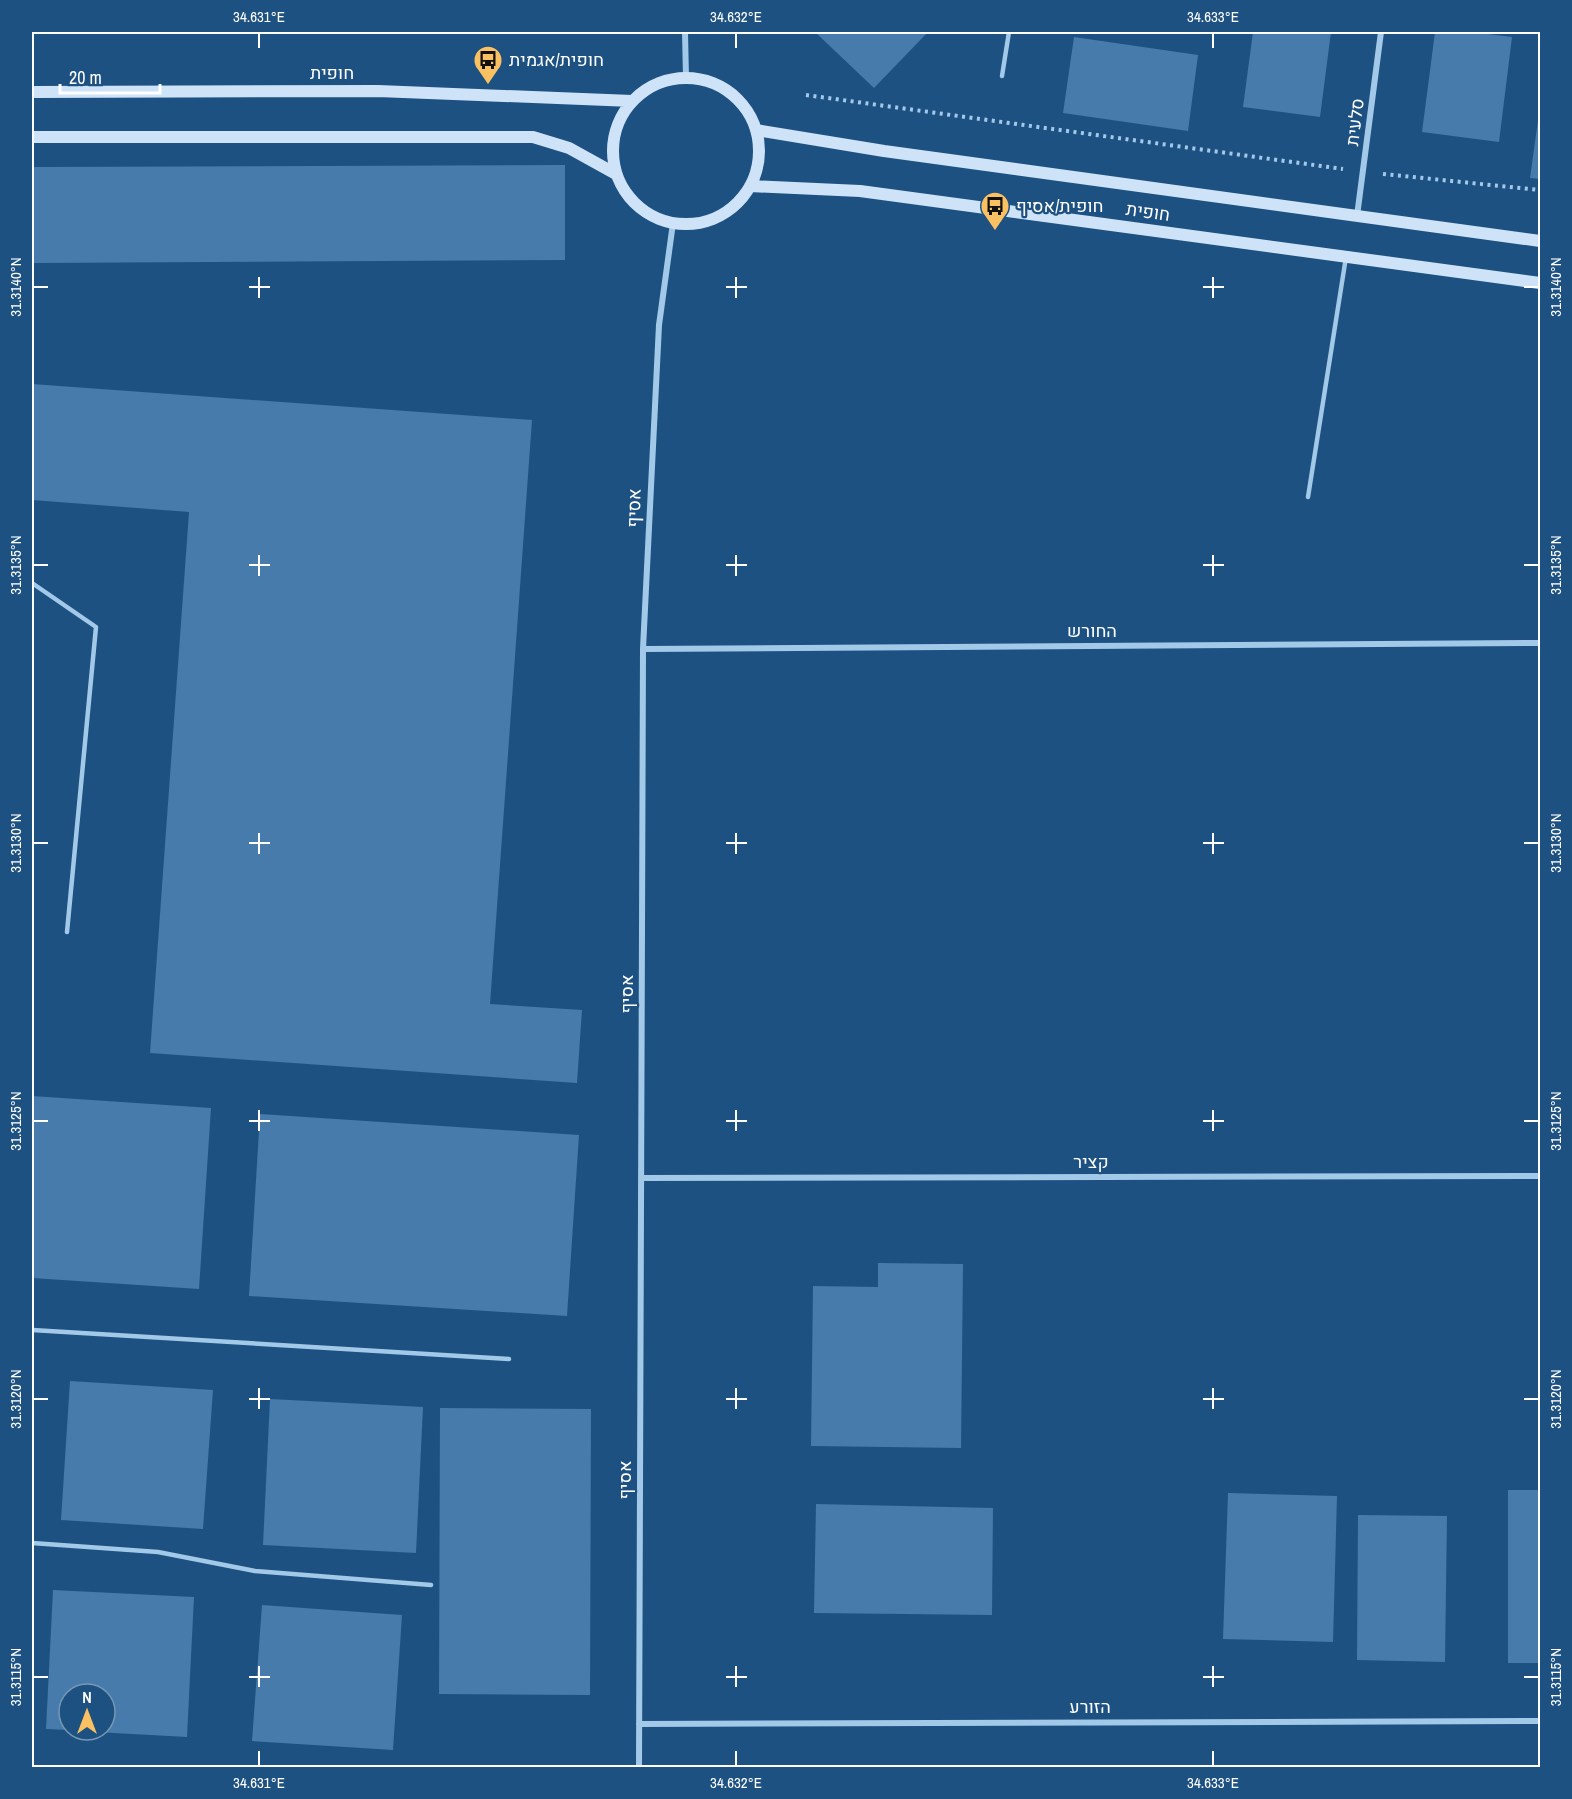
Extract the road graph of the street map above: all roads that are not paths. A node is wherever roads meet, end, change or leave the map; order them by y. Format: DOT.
graph roads {
  1 [pos="685,32"];
  2 [pos="1009,32"];
  3 [pos="1382,32"];
  4 [pos="1002,76"];
  5 [pos="686,78"];
  6 [pos="32,92"];
  7 [pos="632,101"];
  8 [pos="756,130"];
  9 [pos="32,137"];
  10 [pos="616,174"];
  11 [pos="750,186"];
  12 [pos="1358,216"];
  13 [pos="673,223"];
  14 [pos="1540,241"];
  15 [pos="1347,257"];
  16 [pos="1540,283"];
  17 [pos="1308,497"];
  18 [pos="32,583"];
  19 [pos="1540,643"];
  20 [pos="643,649"];
  21 [pos="67,933"];
  22 [pos="1540,1176"];
  23 [pos="641,1178"];
  24 [pos="32,1330"];
  25 [pos="509,1359"];
  26 [pos="32,1543"];
  27 [pos="431,1585"];
  28 [pos="1540,1721"];
  29 [pos="639,1724"];
  30 [pos="639,1767"];
  1 -- 5 [label="street"];
  2 -- 4 [label="lane"];
  3 -- 12 [label="street, סלעית"];
  5 -- 7 [label="main road"];
  5 -- 8 [label="main road"];
  6 -- 7 [label="main road, חופית"];
  7 -- 10 [label="main road"];
  8 -- 11 [label="main road"];
  8 -- 12 [label="main road, חופית"];
  9 -- 10 [label="main road"];
  10 -- 13 [label="main road"];
  11 -- 13 [label="main road"];
  11 -- 15 [label="main road, חופית"];
  12 -- 14 [label="main road, חופית"];
  13 -- 20 [label="street, אסיף"];
  15 -- 16 [label="main road, חופית"];
  15 -- 17 [label="lane"];
  18 -- 21 [label="lane"];
  19 -- 20 [label="street, החורש"];
  20 -- 23 [label="street, אסיף"];
  22 -- 23 [label="street, קציר"];
  23 -- 29 [label="street, אסיף"];
  24 -- 25 [label="lane"];
  26 -- 27 [label="lane"];
  28 -- 29 [label="street, הזורע"];
  29 -- 30 [label="street, אסיף"];
}
